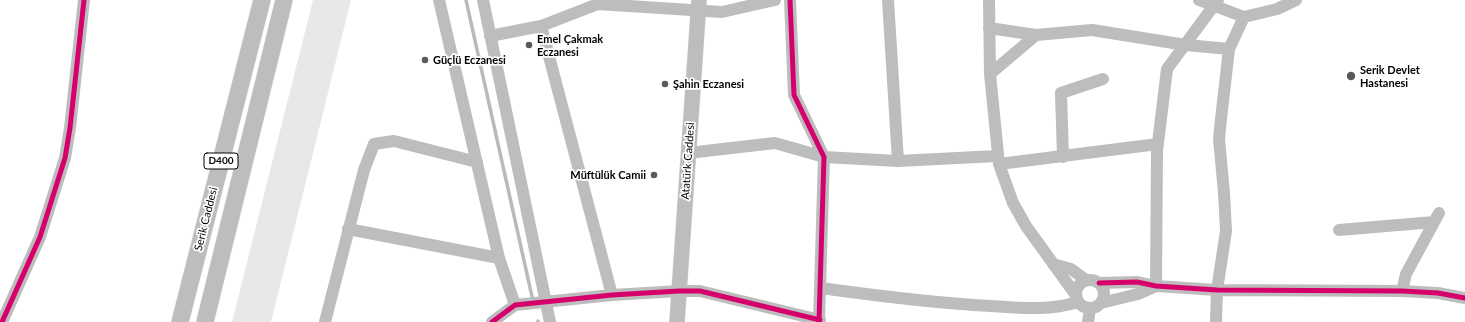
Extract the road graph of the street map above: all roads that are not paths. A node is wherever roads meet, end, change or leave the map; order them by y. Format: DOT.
graph roads {
  1 [pos="84,0"];
  2 [pos="262,0"];
  3 [pos="284,0"];
  4 [pos="440,0"];
  5 [pos="483,0"];
  6 [pos="776,0"];
  7 [pos="790,0"];
  8 [pos="888,0"];
  9 [pos="988,0"];
  10 [pos="1199,0"];
  11 [pos="1296,0"];
  12 [pos="598,2"];
  13 [pos="1216,3"];
  14 [pos="698,6"];
  15 [pos="1244,17"];
  16 [pos="541,26"];
  17 [pos="989,28"];
  18 [pos="1036,35"];
  19 [pos="490,36"];
  20 [pos="1186,45"];
  21 [pos="1229,48"];
  22 [pos="990,74"];
  23 [pos="1103,79"];
  24 [pos="1158,144"];
  25 [pos="688,153"];
  26 [pos="824,157"];
  27 [pos="1063,157"];
  28 [pos="898,160"];
  29 [pos="998,160"];
  30 [pos="477,162"];
  31 [pos="348,229"];
  32 [pos="1339,230"];
  33 [pos="499,258"];
  34 [pos="1053,264"];
  35 [pos="1086,280"];
  36 [pos="1099,283"];
  37 [pos="1156,286"];
  38 [pos="821,288"];
  39 [pos="1216,290"];
  40 [pos="679,291"];
  41 [pos="1402,291"];
  42 [pos="612,295"];
  43 [pos="1464,295"];
  44 [pos="1077,298"];
  45 [pos="546,303"];
  46 [pos="1101,303"];
  47 [pos="515,305"];
  48 [pos="1090,309"];
  49 [pos="820,321"];
  50 [pos="2,322"];
  51 [pos="180,322"];
  52 [pos="205,322"];
  53 [pos="324,322"];
  54 [pos="492,322"];
  55 [pos="550,322"];
  56 [pos="677,322"];
  57 [pos="1088,322"];
  58 [pos="1216,322"];
  1 -- 50 [label="street"];
  2 -- 51 [label="highway, Serik Caddesi / D400"];
  3 -- 52 [label="highway, D400"];
  4 -- 30 [label="street"];
  5 -- 19 [label="street"];
  6 -- 14 [label="street"];
  7 -- 26 [label="street"];
  8 -- 28 [label="street"];
  9 -- 17 [label="street"];
  10 -- 13 [label="street"];
  11 -- 15 [label="street"];
  12 -- 14 [label="street"];
  12 -- 16 [label="street"];
  13 -- 15 [label="street"];
  13 -- 20 [label="street"];
  14 -- 25 [label="main road, Atatürk Caddesi"];
  15 -- 21 [label="street"];
  16 -- 19 [label="street"];
  16 -- 42 [label="street"];
  17 -- 18 [label="street"];
  17 -- 22 [label="street"];
  18 -- 20 [label="street"];
  18 -- 22 [label="street"];
  19 -- 45 [label="street"];
  20 -- 21 [label="street"];
  20 -- 24 [label="street"];
  21 -- 39 [label="street"];
  22 -- 29 [label="street"];
  23 -- 27 [label="street"];
  24 -- 27 [label="street"];
  24 -- 37 [label="street"];
  25 -- 26 [label="street"];
  25 -- 40 [label="main road, Atatürk Caddesi"];
  26 -- 28 [label="street"];
  26 -- 38 [label="street"];
  27 -- 29 [label="street"];
  28 -- 29 [label="street"];
  29 -- 34 [label="street"];
  30 -- 31 [label="street"];
  30 -- 33 [label="street"];
  31 -- 33 [label="street"];
  31 -- 53 [label="street"];
  32 -- 41 [label="street"];
  33 -- 47 [label="street"];
  34 -- 35 [label="street"];
  34 -- 44 [label="street"];
  35 -- 36 [label="street"];
  35 -- 44 [label="street"];
  36 -- 37 [label="street"];
  36 -- 46 [label="street"];
  37 -- 39 [label="street"];
  37 -- 46 [label="street"];
  38 -- 44 [label="street"];
  38 -- 49 [label="street"];
  39 -- 41 [label="street"];
  39 -- 58 [label="street"];
  40 -- 42 [label="street"];
  40 -- 49 [label="street"];
  40 -- 56 [label="main road, Atatürk Caddesi"];
  41 -- 43 [label="street"];
  42 -- 45 [label="street"];
  44 -- 48 [label="street"];
  45 -- 47 [label="street"];
  45 -- 55 [label="street"];
  46 -- 48 [label="street"];
  47 -- 54 [label="street"];
  48 -- 57 [label="street"];
}
